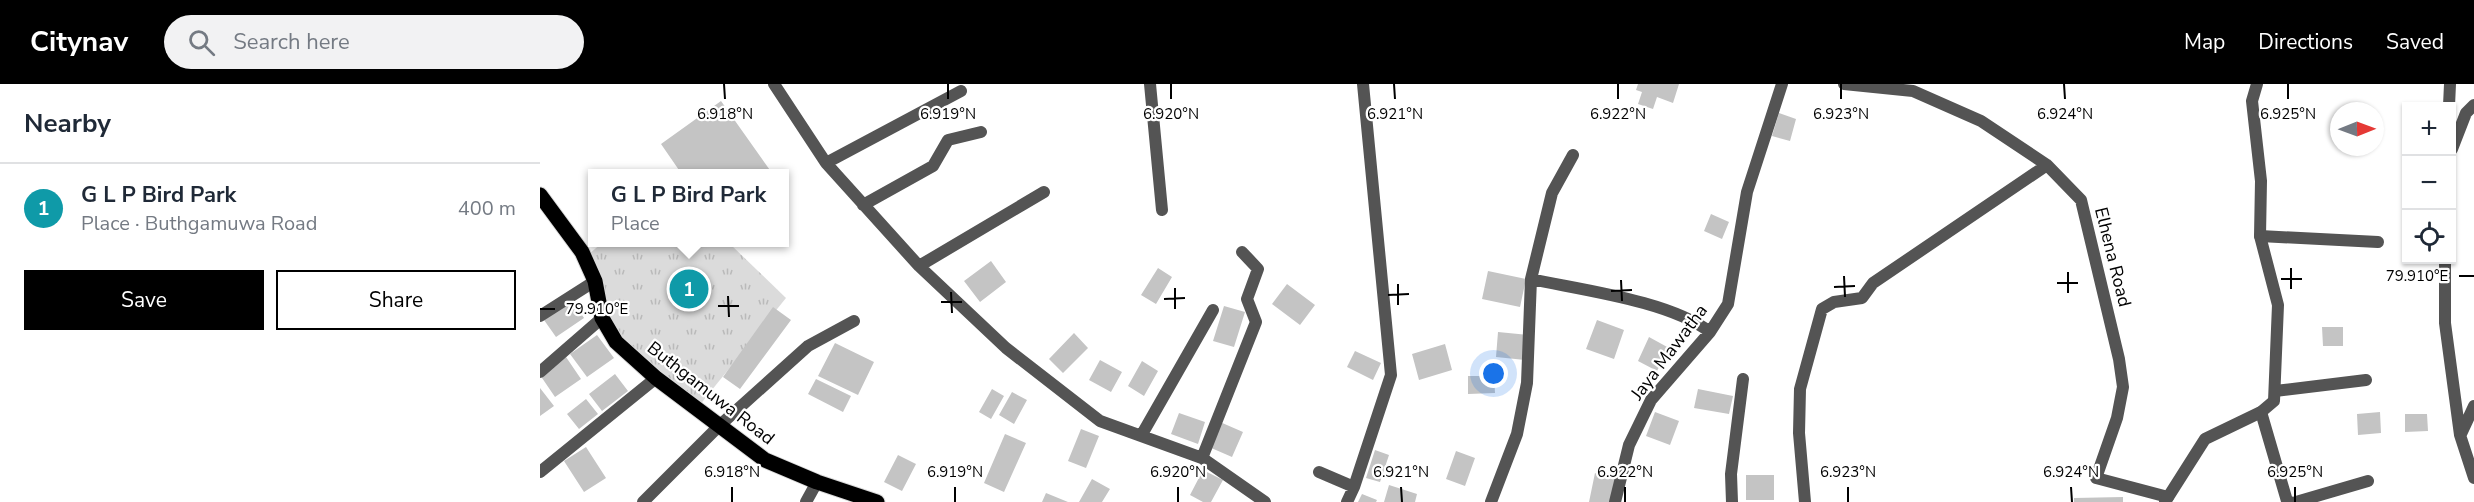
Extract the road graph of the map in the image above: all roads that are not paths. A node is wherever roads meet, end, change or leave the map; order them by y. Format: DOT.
graph roads {
  1 [pos="774,84"];
  2 [pos="1150,84"];
  3 [pos="1363,84"];
  4 [pos="1782,84"];
  5 [pos="1844,84"];
  6 [pos="2257,84"];
  7 [pos="2450,84"];
  8 [pos="961,91"];
  9 [pos="2449,102"];
  10 [pos="2474,105"];
  11 [pos="981,132"];
  12 [pos="2456,136"];
  13 [pos="1573,155"];
  14 [pos="826,163"];
  15 [pos="2047,165"];
  16 [pos="1044,192"];
  17 [pos="540,195"];
  18 [pos="863,205"];
  19 [pos="1162,210"];
  20 [pos="2260,236"];
  21 [pos="2378,242"];
  22 [pos="1242,252"];
  23 [pos="2445,264"];
  24 [pos="919,266"];
  25 [pos="1531,279"];
  26 [pos="595,282"];
  27 [pos="1213,310"];
  28 [pos="540,316"];
  29 [pos="602,318"];
  30 [pos="854,321"];
  31 [pos="1710,332"];
  32 [pos="540,372"];
  33 [pos="656,378"];
  34 [pos="1743,379"];
  35 [pos="2366,380"];
  36 [pos="2275,391"];
  37 [pos="2474,406"];
  38 [pos="2261,412"];
  39 [pos="719,426"];
  40 [pos="2460,435"];
  41 [pos="1141,436"];
  42 [pos="1202,458"];
  43 [pos="540,472"];
  44 [pos="1319,472"];
  45 [pos="2474,478"];
  46 [pos="2368,481"];
  47 [pos="817,482"];
  48 [pos="1354,487"];
  49 [pos="2166,499"];
  50 [pos="642,502"];
  51 [pos="806,502"];
  52 [pos="877,502"];
  53 [pos="1265,502"];
  54 [pos="1347,502"];
  55 [pos="1491,502"];
  56 [pos="1615,502"];
  57 [pos="1732,502"];
  58 [pos="1805,502"];
  59 [pos="2290,502"];
  60 [pos="2296,502"];
  1 -- 14 [label="street"];
  2 -- 19 [label="street"];
  3 -- 48 [label="street"];
  4 -- 31 [label="street, Jaya Mawatha"];
  5 -- 15 [label="street, Elhena Road"];
  6 -- 20 [label="street"];
  7 -- 9 [label="street"];
  8 -- 14 [label="street"];
  10 -- 12 [label="street"];
  11 -- 18 [label="street"];
  13 -- 25 [label="street"];
  14 -- 18 [label="street"];
  15 -- 49 [label="street, Elhena Road"];
  15 -- 58 [label="street"];
  16 -- 24 [label="street"];
  17 -- 26 [label="main road, Buthgamuwa Road"];
  18 -- 24 [label="street"];
  20 -- 21 [label="street"];
  20 -- 36 [label="street"];
  22 -- 42 [label="street"];
  23 -- 40 [label="street"];
  24 -- 41 [label="street"];
  25 -- 31 [label="street"];
  25 -- 55 [label="street"];
  26 -- 28 [label="street"];
  26 -- 29 [label="main road, Buthgamuwa Road"];
  27 -- 41 [label="street"];
  29 -- 32 [label="street"];
  29 -- 33 [label="main road, Buthgamuwa Road"];
  30 -- 39 [label="street"];
  31 -- 56 [label="street, Jaya Mawatha"];
  33 -- 39 [label="main road, Buthgamuwa Road"];
  33 -- 43 [label="street"];
  34 -- 57 [label="street"];
  35 -- 36 [label="street"];
  36 -- 38 [label="street"];
  37 -- 40 [label="street"];
  38 -- 49 [label="street"];
  38 -- 59 [label="street"];
  39 -- 47 [label="main road, Buthgamuwa Road"];
  39 -- 50 [label="street"];
  40 -- 45 [label="street"];
  41 -- 42 [label="street"];
  42 -- 53 [label="street"];
  44 -- 48 [label="street"];
  46 -- 60 [label="street"];
  47 -- 51 [label="street"];
  47 -- 52 [label="main road, Buthgamuwa Road"];
  48 -- 54 [label="street"];
}
